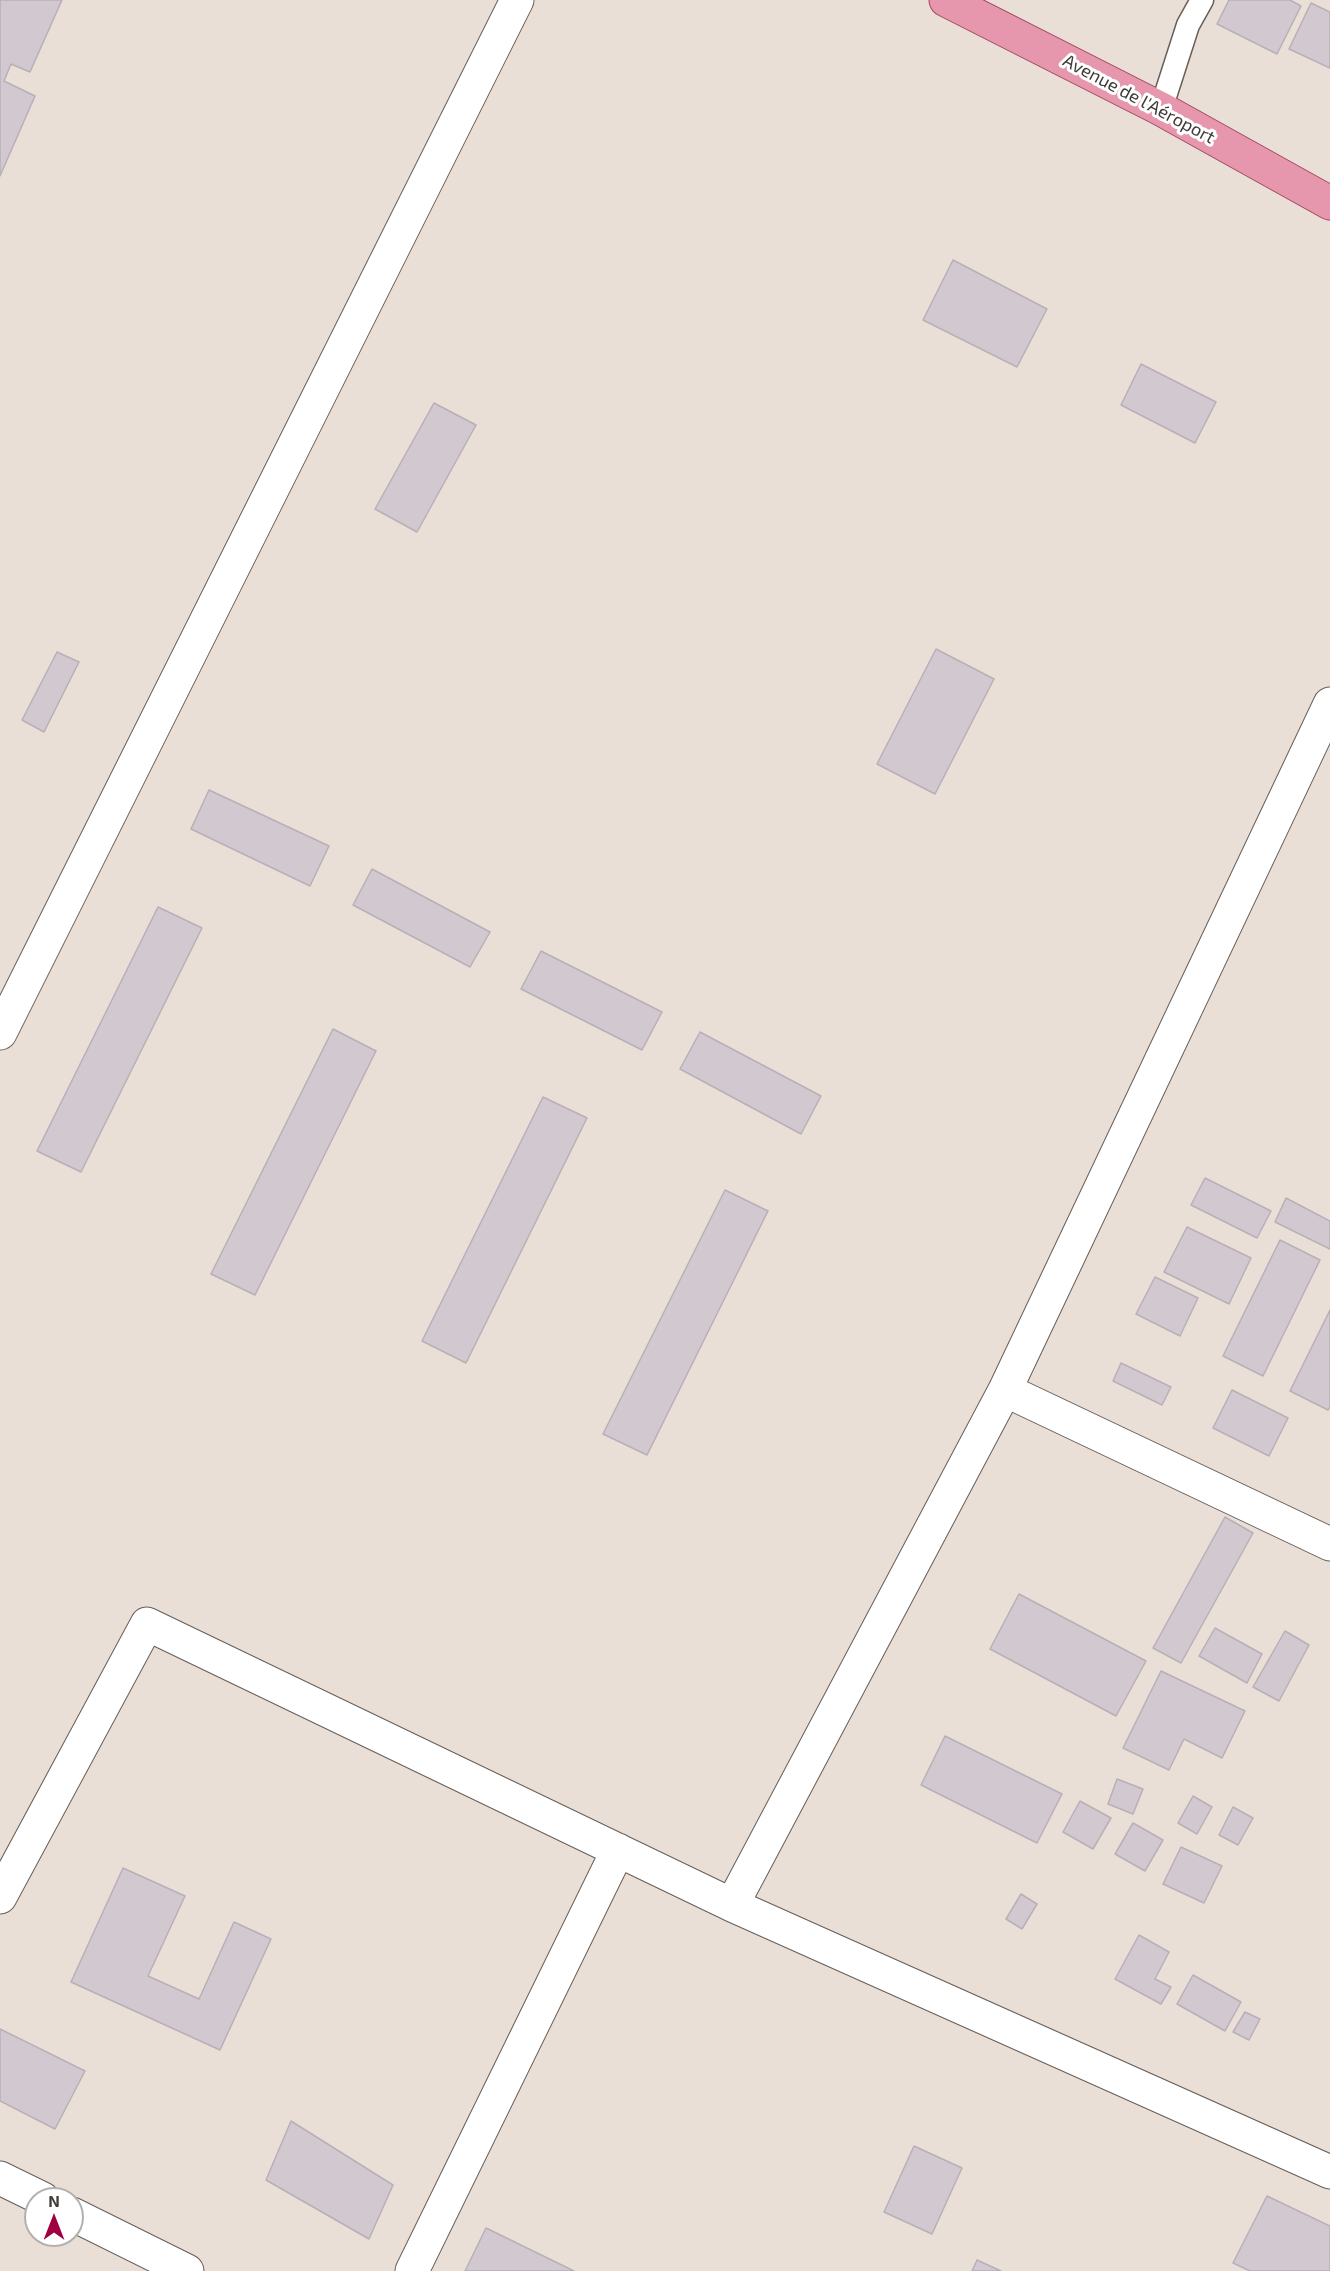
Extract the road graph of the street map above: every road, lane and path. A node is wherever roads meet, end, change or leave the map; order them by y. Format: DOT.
graph roads {
  1 [pos="518,0"];
  2 [pos="946,0"];
  3 [pos="1202,0"];
  4 [pos="1161,109"];
  5 [pos="1330,203"];
  6 [pos="1330,704"];
  7 [pos="0,1033"];
  8 [pos="1005,1390"];
  9 [pos="1330,1544"];
  10 [pos="618,1850"];
  11 [pos="0,1897"];
  12 [pos="732,1905"];
  13 [pos="1330,2172"];
  14 [pos="0,2178"];
  15 [pos="24,2190"];
  16 [pos="84,2220"];
  17 [pos="188,2271"];
  18 [pos="412,2271"];
  1 -- 7 [label="street"];
  2 -- 4 [label="main road, Avenue de l'Aéroport"];
  3 -- 4 [label="lane"];
  4 -- 5 [label="main road, Avenue de l'Aéroport"];
  6 -- 8 [label="street"];
  8 -- 9 [label="street"];
  8 -- 12 [label="street"];
  10 -- 11 [label="street"];
  10 -- 12 [label="street"];
  10 -- 18 [label="street"];
  12 -- 13 [label="street"];
  14 -- 15 [label="street"];
  16 -- 17 [label="street"];
}
